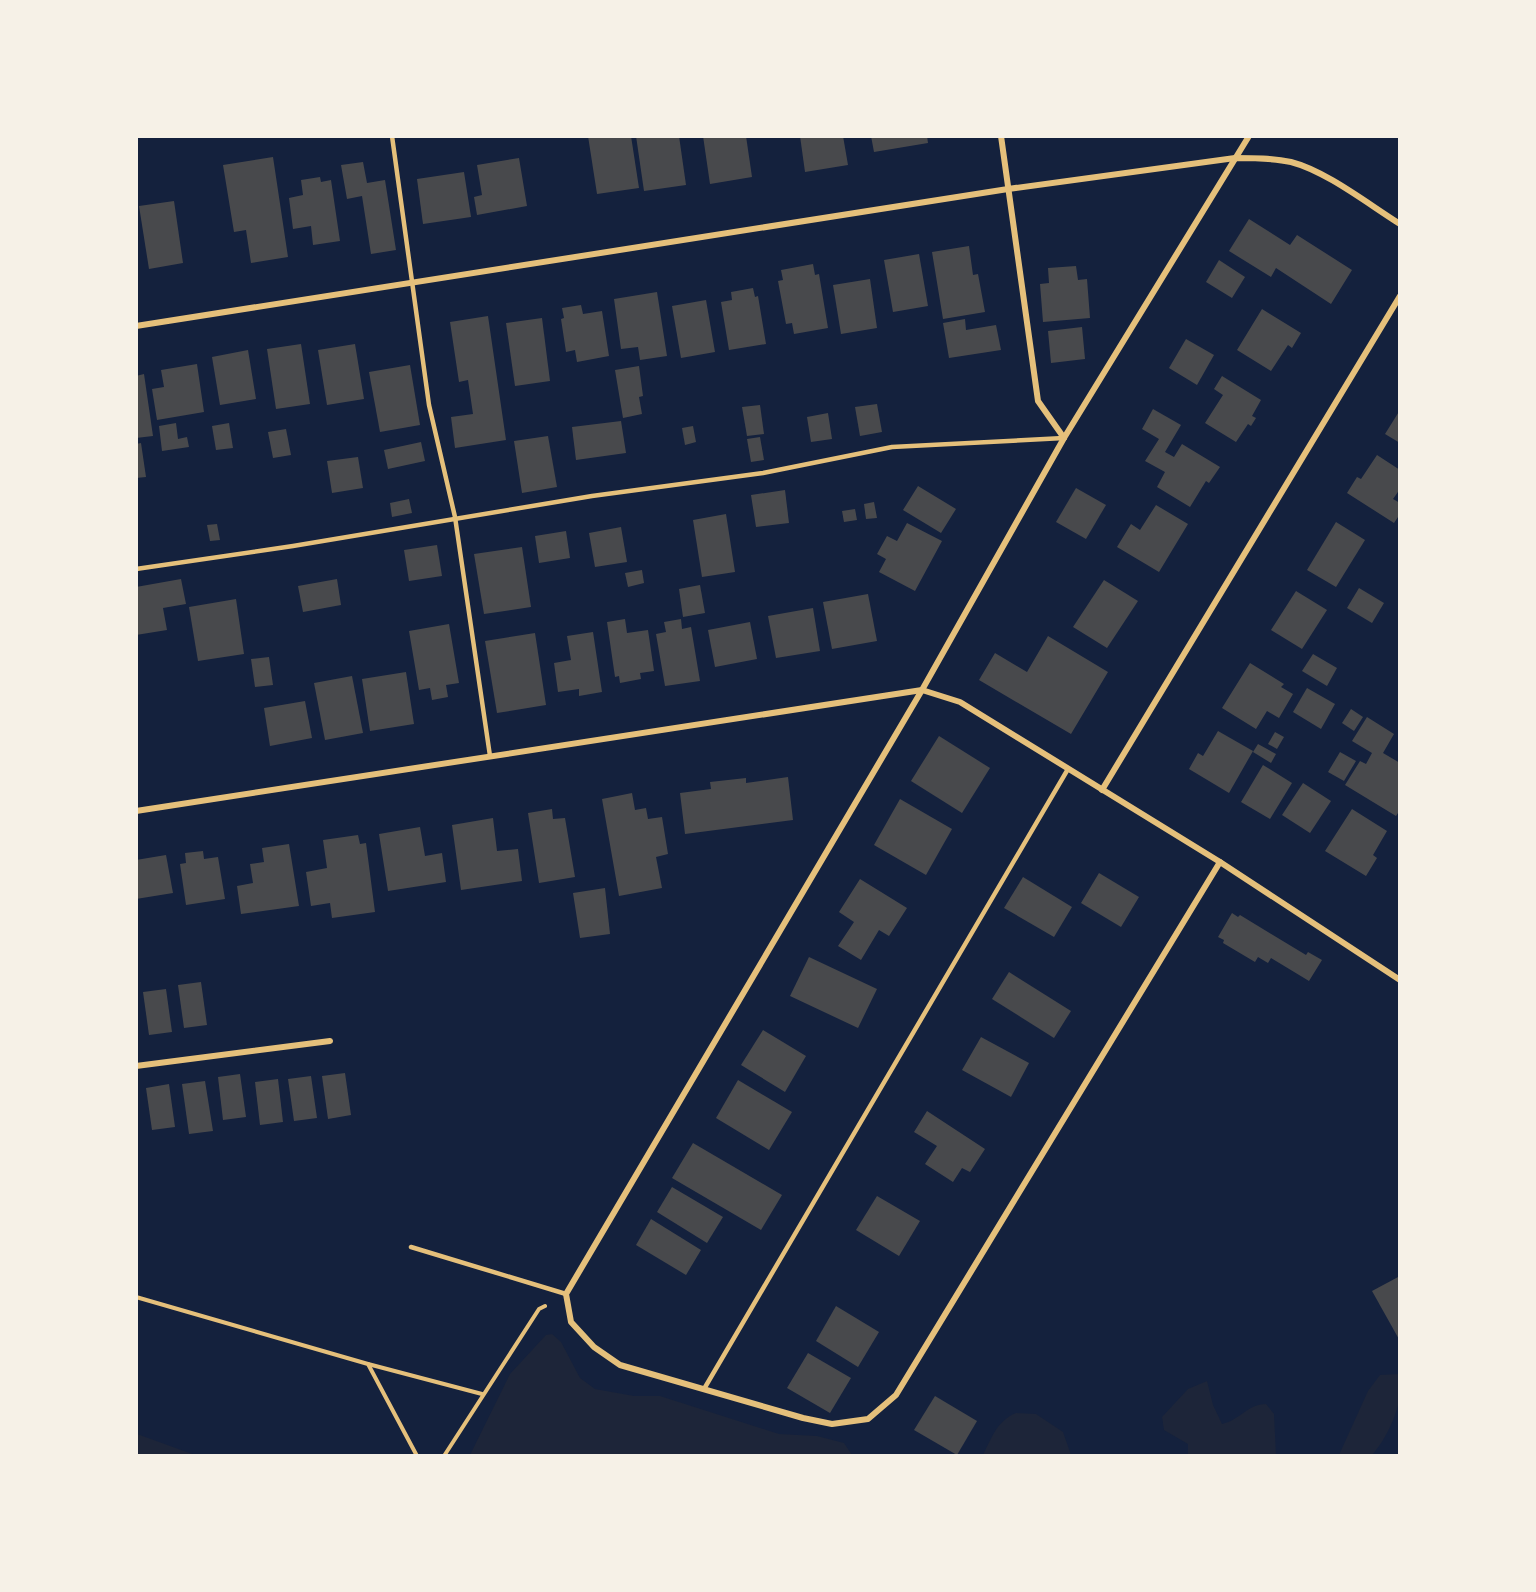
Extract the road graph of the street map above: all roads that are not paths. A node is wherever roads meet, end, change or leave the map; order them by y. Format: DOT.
graph roads {
  1 [pos="392,136"];
  2 [pos="1000,136"];
  3 [pos="1249,136"];
  4 [pos="1235,158"];
  5 [pos="1008,189"];
  6 [pos="1400,224"];
  7 [pos="414,282"];
  8 [pos="1400,296"];
  9 [pos="136,326"];
  10 [pos="1064,438"];
  11 [pos="455,517"];
  12 [pos="136,569"];
  13 [pos="922,690"];
  14 [pos="490,756"];
  15 [pos="1068,769"];
  16 [pos="1102,790"];
  17 [pos="136,811"];
  18 [pos="1220,862"];
  19 [pos="1400,980"];
  20 [pos="330,1041"];
  21 [pos="136,1066"];
  22 [pos="411,1246"];
  23 [pos="566,1294"];
  24 [pos="704,1389"];
  1 -- 7 [label="lane"];
  2 -- 5 [label="street"];
  3 -- 4 [label="street"];
  4 -- 5 [label="street"];
  4 -- 6 [label="street"];
  4 -- 10 [label="street"];
  5 -- 7 [label="street"];
  5 -- 10 [label="street"];
  7 -- 9 [label="street"];
  7 -- 11 [label="lane"];
  8 -- 16 [label="street"];
  10 -- 11 [label="lane"];
  10 -- 13 [label="street"];
  11 -- 12 [label="lane"];
  11 -- 14 [label="lane"];
  13 -- 14 [label="street"];
  13 -- 15 [label="street"];
  13 -- 23 [label="street"];
  14 -- 17 [label="street"];
  15 -- 16 [label="street"];
  15 -- 24 [label="lane"];
  16 -- 18 [label="street"];
  18 -- 19 [label="street"];
  18 -- 24 [label="street"];
  20 -- 21 [label="street"];
  22 -- 23 [label="lane"];
  23 -- 24 [label="street"];
}
